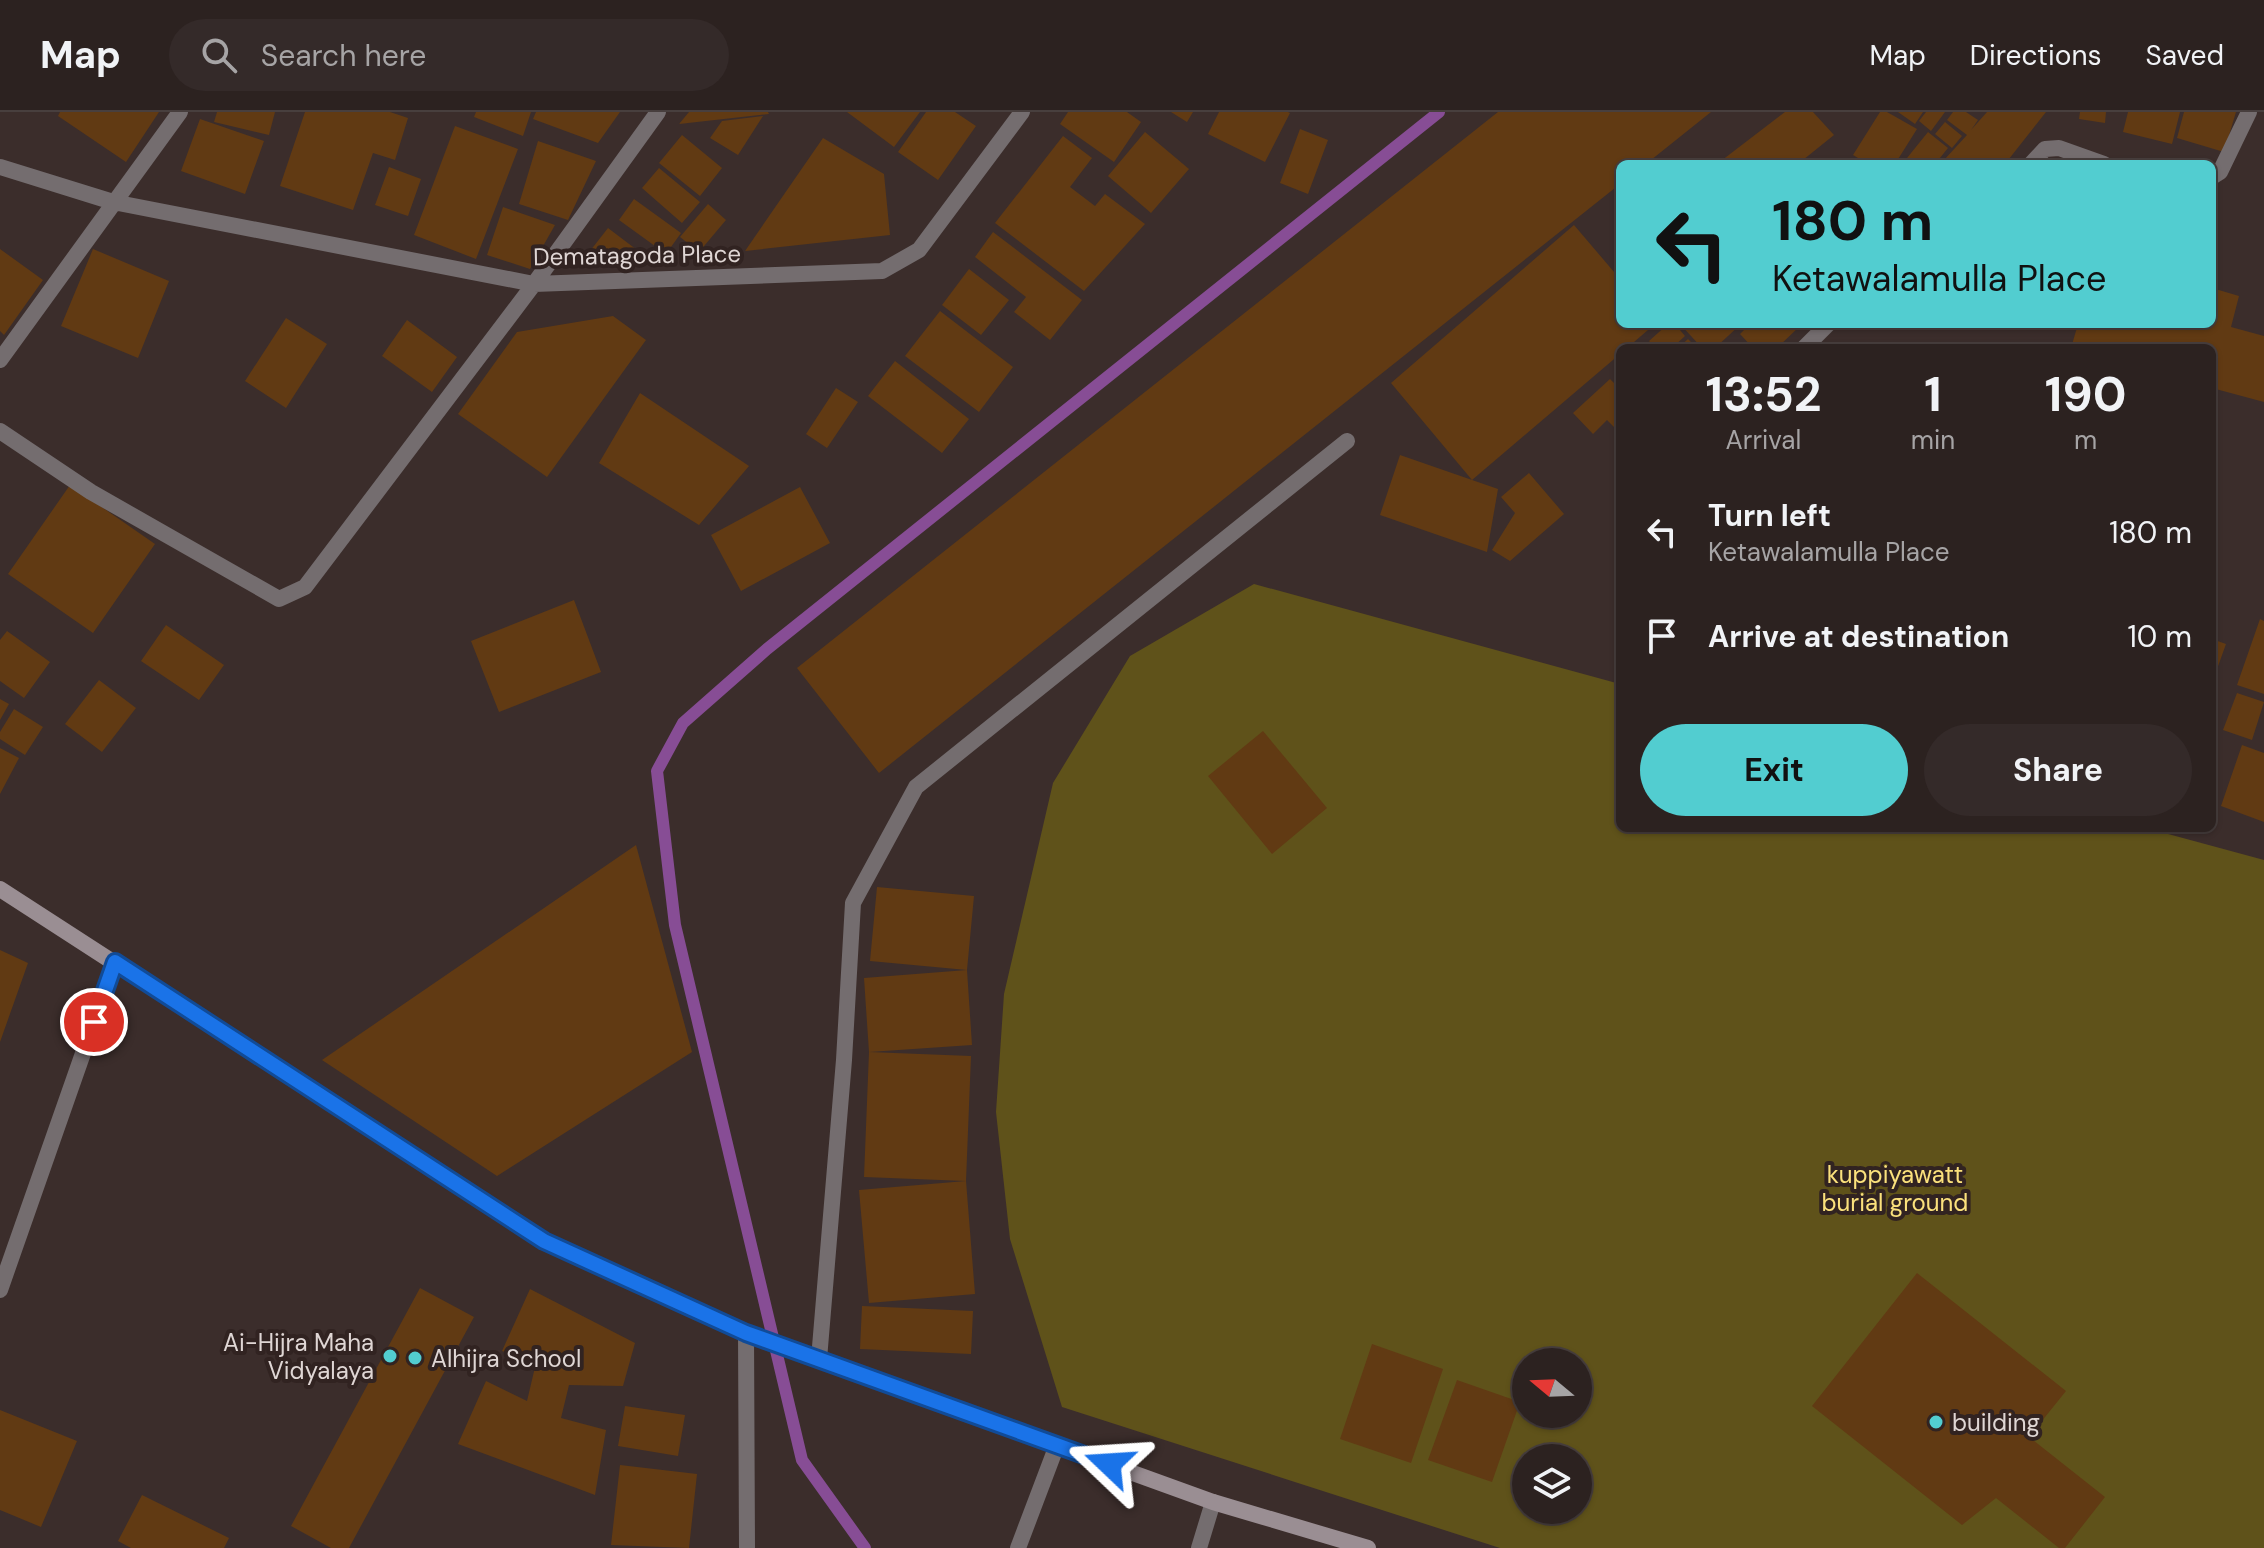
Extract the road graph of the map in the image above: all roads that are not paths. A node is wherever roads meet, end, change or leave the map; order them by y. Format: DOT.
graph roads {
  1 [pos="180,112"];
  2 [pos="658,112"];
  3 [pos="1022,112"];
  4 [pos="2249,112"];
  5 [pos="2035,160"];
  6 [pos="2093,160"];
  7 [pos="0,167"];
  8 [pos="2216,174"];
  9 [pos="113,202"];
  10 [pos="534,284"];
  11 [pos="1824,328"];
  12 [pos="1808,344"];
  13 [pos="0,360"];
  14 [pos="0,431"];
  15 [pos="1347,441"];
  16 [pos="0,889"];
  17 [pos="115,962"];
  18 [pos="0,1290"];
  19 [pos="750,1334"];
  20 [pos="819,1359"];
  21 [pos="1057,1445"];
  22 [pos="1213,1502"];
  23 [pos="747,1548"];
  24 [pos="1018,1548"];
  25 [pos="1199,1548"];
  26 [pos="1368,1548"];
  1 -- 9 [label="street"];
  2 -- 10 [label="street"];
  3 -- 10 [label="street, Dematagoda Place"];
  4 -- 8 [label="street"];
  5 -- 6 [label="street"];
  7 -- 9 [label="street, Dematagoda Place"];
  9 -- 10 [label="street, Dematagoda Place"];
  9 -- 13 [label="street"];
  10 -- 14 [label="street"];
  11 -- 12 [label="street"];
  15 -- 20 [label="street"];
  16 -- 17 [label="main road"];
  17 -- 18 [label="street"];
  17 -- 19 [label="main road"];
  19 -- 20 [label="main road"];
  19 -- 23 [label="street"];
  20 -- 21 [label="main road"];
  21 -- 22 [label="main road"];
  21 -- 24 [label="street"];
  22 -- 25 [label="street"];
  22 -- 26 [label="main road"];
}
